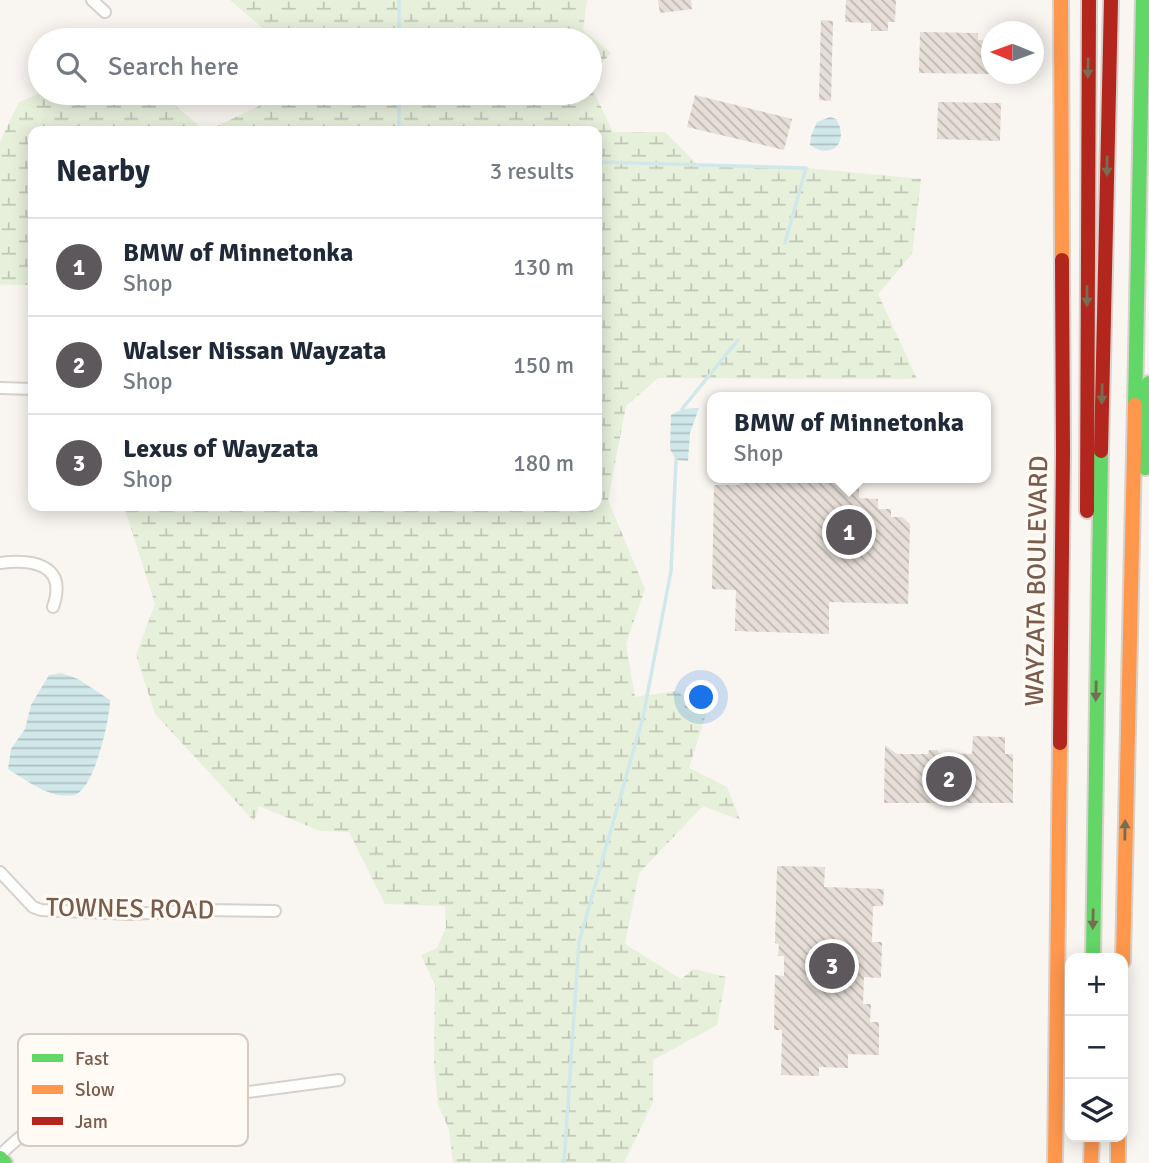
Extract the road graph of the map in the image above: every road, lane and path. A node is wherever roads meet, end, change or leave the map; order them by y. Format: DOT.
graph roads {
  1 [pos="92,0"];
  2 [pos="1061,0"];
  3 [pos="1089,0"];
  4 [pos="1111,0"];
  5 [pos="1143,0"];
  6 [pos="105,12"];
  7 [pos="1149,383"];
  8 [pos="0,388"];
  9 [pos="28,389"];
  10 [pos="0,563"];
  11 [pos="1129,605"];
  12 [pos="53,607"];
  13 [pos="1097,623"];
  14 [pos="0,872"];
  15 [pos="275,911"];
  16 [pos="1093,953"];
  17 [pos="1123,953"];
  18 [pos="339,1080"];
  19 [pos="248,1092"];
  20 [pos="18,1140"];
  21 [pos="1092,1142"];
  22 [pos="1118,1142"];
  23 [pos="0,1156"];
  24 [pos="5,1163"];
  25 [pos="1055,1163"];
  26 [pos="1091,1163"];
  27 [pos="1118,1163"];
  1 -- 6 [label="street"];
  2 -- 25 [label="main road, WAYZATA BOULEVARD"];
  3 -- 13 [label="main road, one-way"];
  4 -- 13 [label="main road, one-way"];
  5 -- 11 [label="main road"];
  7 -- 11 [label="main road"];
  8 -- 9 [label="street"];
  10 -- 12 [label="street"];
  17 -- 11 [label="main road, one-way"];
  13 -- 16 [label="main road, one-way"];
  14 -- 15 [label="street, TOWNES ROAD"];
  18 -- 19 [label="street"];
  20 -- 23 [label="street"];
  21 -- 26 [label="main road"];
  22 -- 27 [label="main road"];
  23 -- 24 [label="main road"];
}
